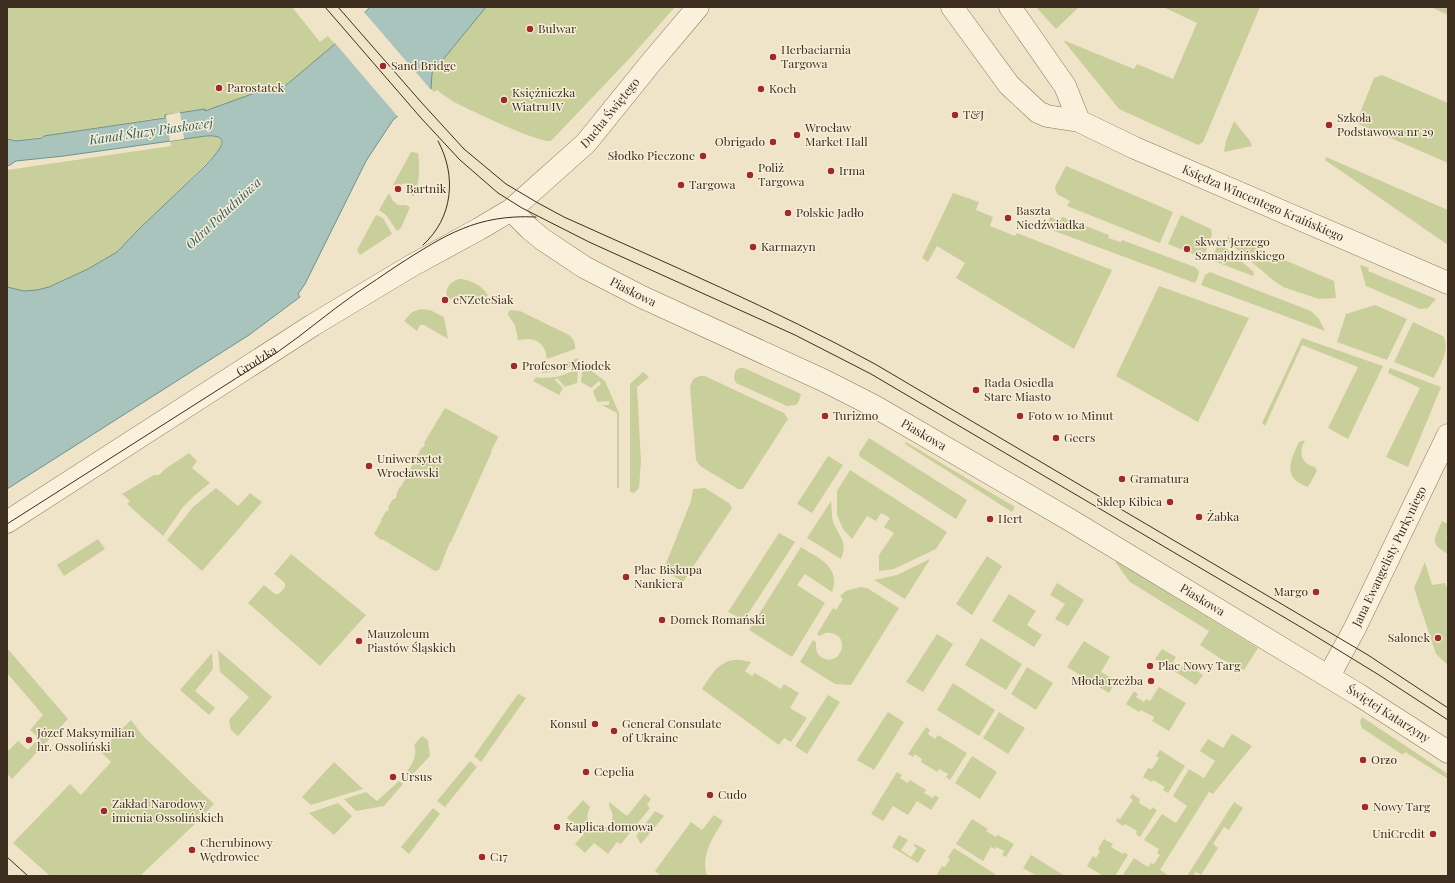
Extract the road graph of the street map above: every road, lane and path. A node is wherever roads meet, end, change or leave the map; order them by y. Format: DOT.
graph roads {
  1 [pos="698,7"];
  2 [pos="952,7"];
  3 [pos="1010,7"];
  4 [pos="1079,121"];
  5 [pos="511,210"];
  6 [pos="1448,283"];
  7 [pos="1448,435"];
  8 [pos="7,522"];
  9 [pos="1329,676"];
  10 [pos="1448,752"];
  1 -- 5 [label="street, Ducha Świętego"];
  2 -- 4 [label="street, Księdza Wincentego Kraińskiego"];
  3 -- 4 [label="street"];
  4 -- 6 [label="street, Księdza Wincentego Kraińskiego"];
  5 -- 8 [label="street, Grodzka"];
  5 -- 9 [label="street, Piaskowa"];
  7 -- 9 [label="street, Jana Ewangelisty Purkyniego"];
  9 -- 10 [label="street, Świętej Katarzyny"];
}
